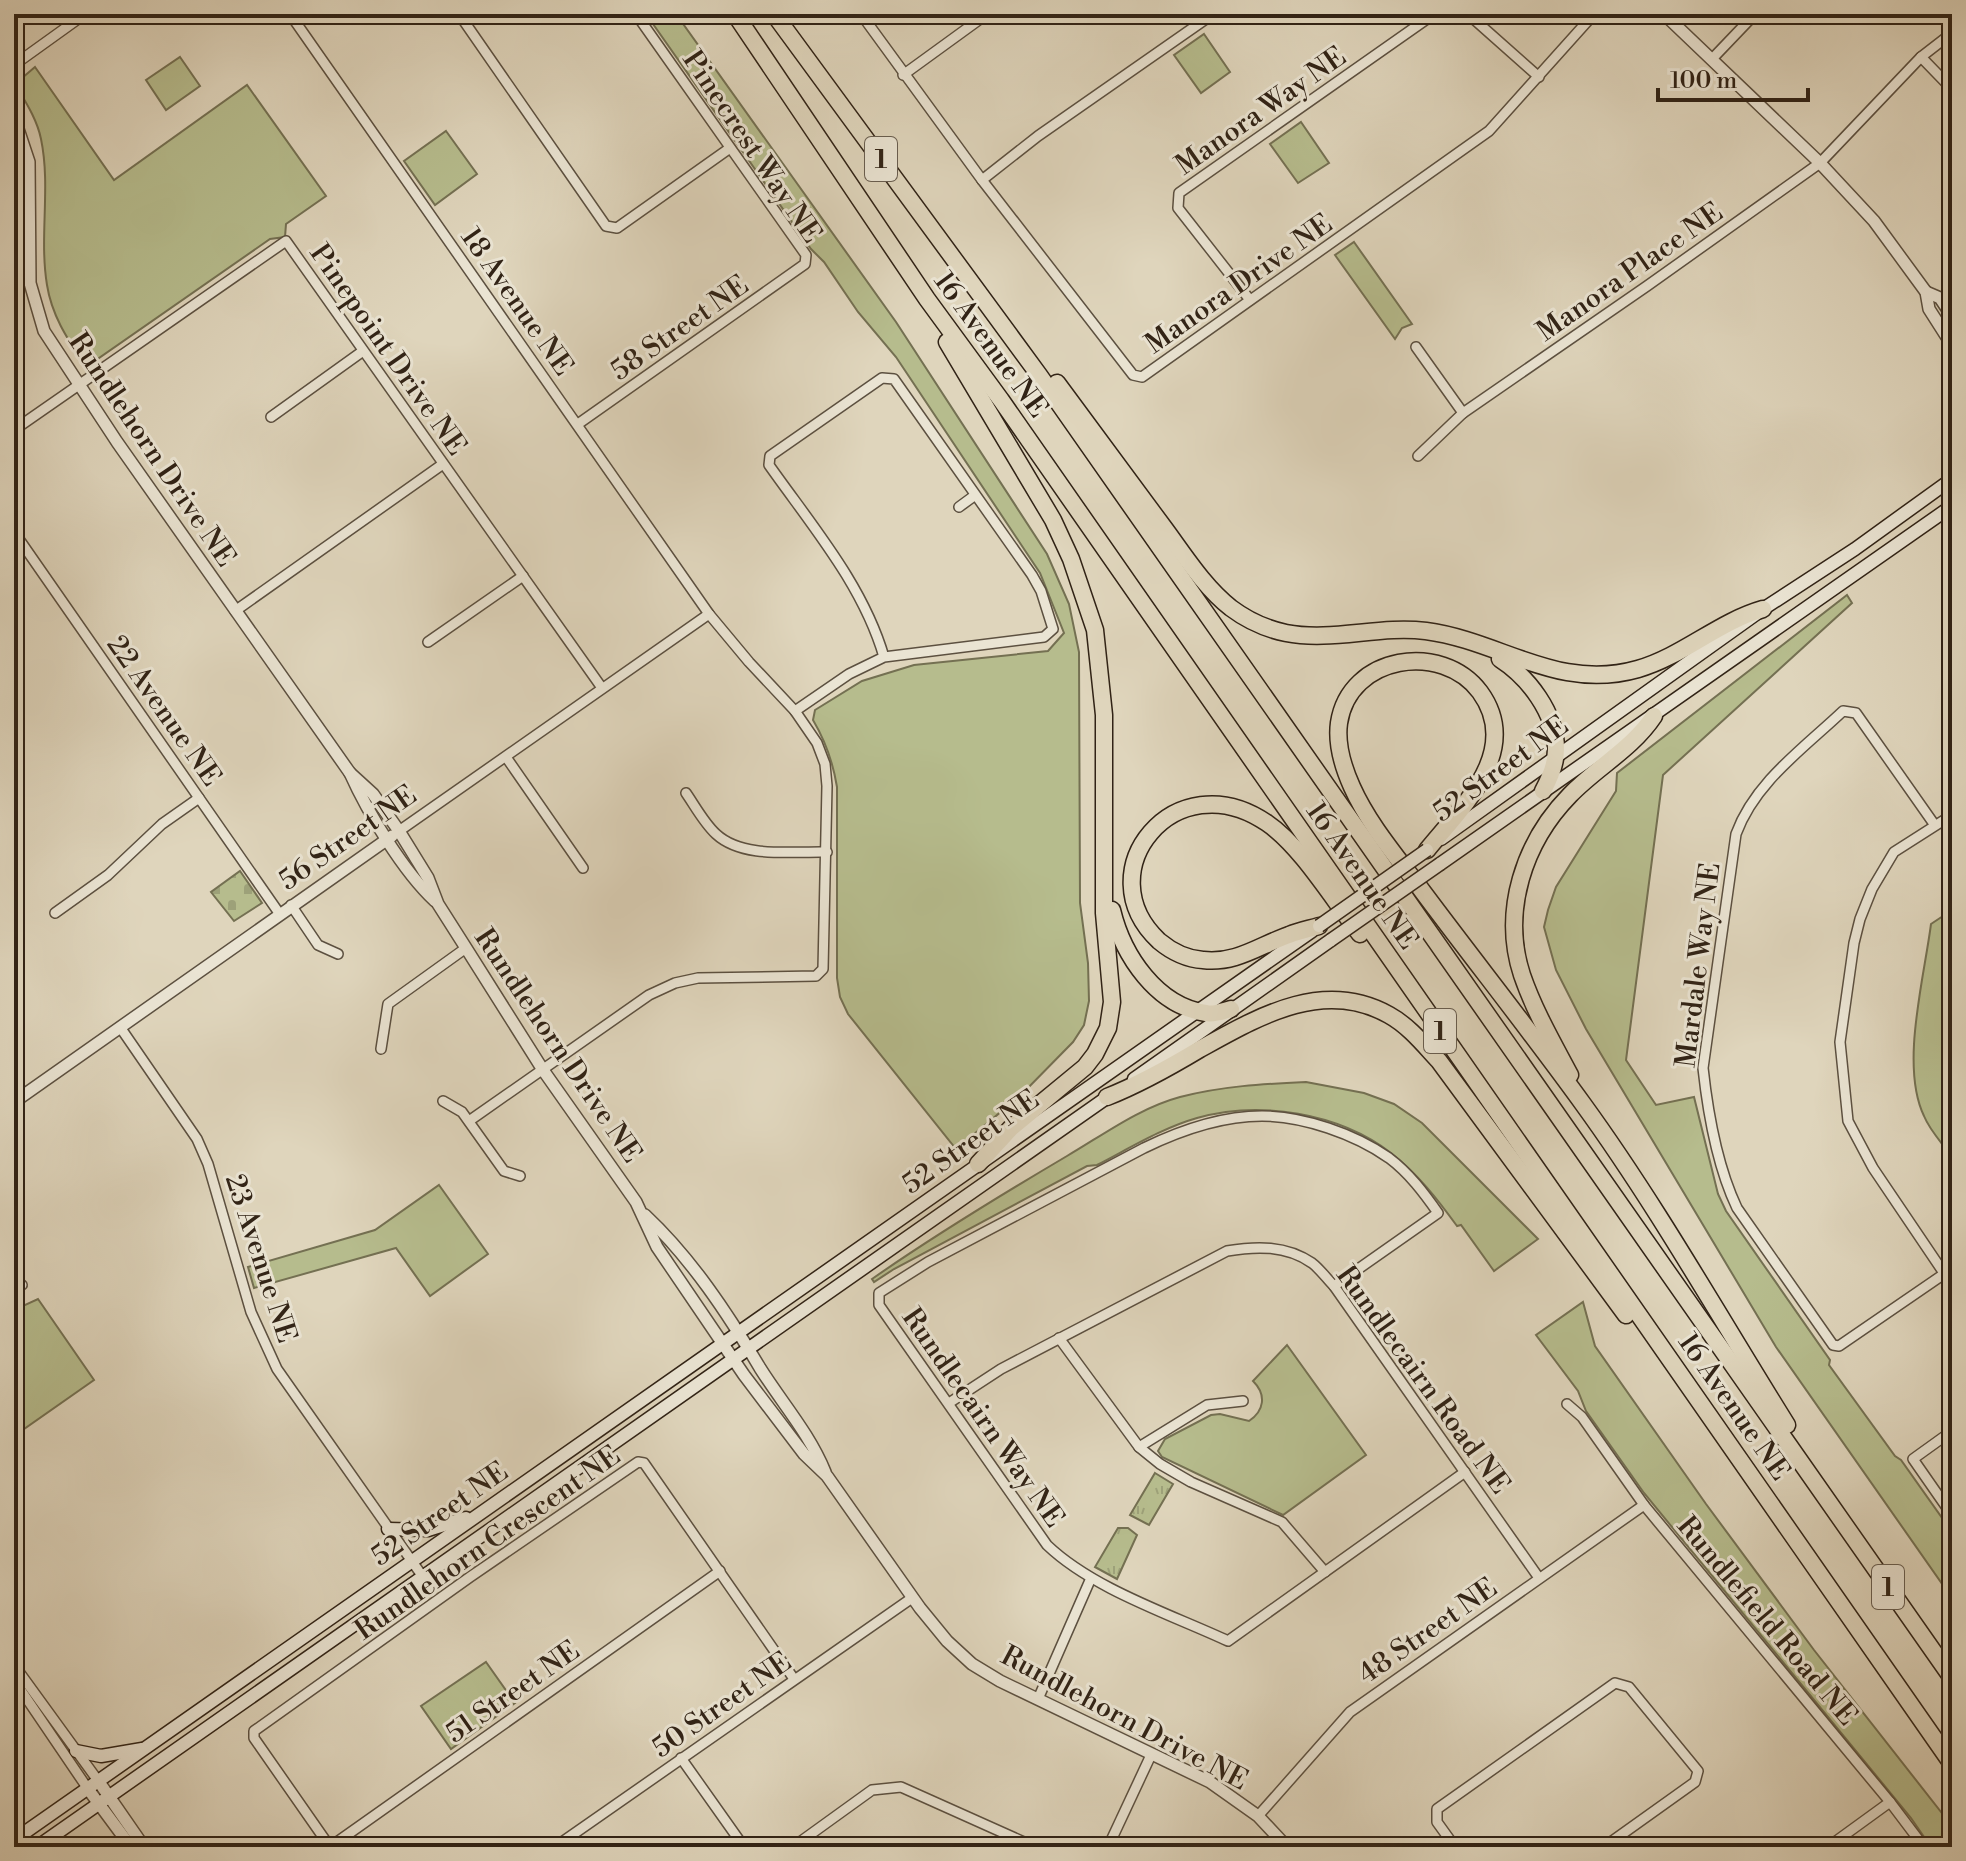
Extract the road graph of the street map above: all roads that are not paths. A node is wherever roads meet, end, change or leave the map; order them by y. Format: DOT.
graph roads {
  1 [pos="85,14"];
  2 [pos="290,14"];
  3 [pos="459,14"];
  4 [pos="636,14"];
  5 [pos="735,14"];
  6 [pos="774,14"];
  7 [pos="861,14"];
  8 [pos="987,14"];
  9 [pos="1213,14"];
  10 [pos="1434,14"];
  11 [pos="1468,14"];
  12 [pos="1594,14"];
  13 [pos="1664,14"];
  14 [pos="1755,14"];
  15 [pos="1952,33"];
  16 [pos="1921,57"];
  17 [pos="1712,59"];
  18 [pos="14,65"];
  19 [pos="903,75"];
  20 [pos="1539,77"];
  21 [pos="1952,89"];
  22 [pos="14,117"];
  23 [pos="730,148"];
  24 [pos="1820,163"];
  25 [pos="982,180"];
  26 [pos="805,264"];
  27 [pos="1926,292"];
  28 [pos="927,299"];
  29 [pos="1250,300"];
  30 [pos="987,304"];
  31 [pos="1952,316"];
  32 [pos="1952,345"];
  33 [pos="1416,347"];
  34 [pos="363,351"];
  35 [pos="78,383"];
  36 [pos="1463,413"];
  37 [pos="271,417"];
  38 [pos="578,424"];
  39 [pos="14,430"];
  40 [pos="1418,456"];
  41 [pos="443,464"];
  42 [pos="1952,479"];
  43 [pos="974,496"];
  44 [pos="1952,506"];
  45 [pos="959,507"];
  46 [pos="14,532"];
  47 [pos="523,576"];
  48 [pos="1763,609"];
  49 [pos="235,611"];
  50 [pos="709,614"];
  51 [pos="428,642"];
  52 [pos="1479,645"];
  53 [pos="884,657"];
  54 [pos="602,688"];
  55 [pos="795,711"];
  56 [pos="1654,716"];
  57 [pos="506,757"];
  58 [pos="1555,758"];
  59 [pos="350,773"];
  60 [pos="1543,791"];
  61 [pos="686,793"];
  62 [pos="199,798"];
  63 [pos="1952,815"];
  64 [pos="1934,824"];
  65 [pos="399,831"];
  66 [pos="388,839"];
  67 [pos="1427,850"];
  68 [pos="827,852"];
  69 [pos="583,868"];
  70 [pos="1105,878"];
  71 [pos="438,904"];
  72 [pos="291,905"];
  73 [pos="55,913"];
  74 [pos="279,913"];
  75 [pos="1319,926"];
  76 [pos="466,948"];
  77 [pos="338,954"];
  78 [pos="1231,1009"];
  79 [pos="1199,1010"];
  80 [pos="120,1027"];
  81 [pos="381,1049"];
  82 [pos="543,1070"];
  83 [pos="1485,1095"];
  84 [pos="16,1097"];
  85 [pos="1107,1097"];
  86 [pos="443,1101"];
  87 [pos="1582,1102"];
  88 [pos="469,1121"];
  89 [pos="978,1164"];
  90 [pos="520,1176"];
  91 [pos="642,1212"];
  92 [pos="1944,1274"];
  93 [pos="1952,1285"];
  94 [pos="1334,1286"];
  95 [pos="738,1333"];
  96 [pos="1059,1338"];
  97 [pos="723,1344"];
  98 [pos="750,1348"];
  99 [pos="733,1360"];
  100 [pos="1243,1401"];
  101 [pos="949,1403"];
  102 [pos="1567,1404"];
  103 [pos="1712,1421"];
  104 [pos="1952,1431"];
  105 [pos="1139,1447"];
  106 [pos="1465,1472"];
  107 [pos="827,1476"];
  108 [pos="1825,1497"];
  109 [pos="1644,1505"];
  110 [pos="477,1515"];
  111 [pos="1952,1515"];
  112 [pos="388,1529"];
  113 [pos="412,1561"];
  114 [pos="720,1571"];
  115 [pos="1325,1572"];
  116 [pos="423,1577"];
  117 [pos="1091,1578"];
  118 [pos="1539,1578"];
  119 [pos="912,1598"];
  120 [pos="14,1665"];
  121 [pos="1952,1678"];
  122 [pos="794,1679"];
  123 [pos="14,1680"];
  124 [pos="1038,1699"];
  125 [pos="149,1747"];
  126 [pos="76,1751"];
  127 [pos="1151,1755"];
  128 [pos="681,1758"];
  129 [pos="1952,1764"];
  130 [pos="93,1785"];
  131 [pos="105,1800"];
  132 [pos="1890,1802"];
  133 [pos="1258,1816"];
  134 [pos="14,1840"];
  135 [pos="37,1847"];
  136 [pos="131,1847"];
  137 [pos="144,1847"];
  138 [pos="330,1847"];
  139 [pos="555,1847"];
  140 [pos="744,1847"];
  141 [pos="793,1847"];
  142 [pos="1035,1847"];
  143 [pos="1108,1847"];
  144 [pos="1287,1847"];
  145 [pos="1455,1847"];
  146 [pos="1604,1847"];
  147 [pos="1828,1847"];
  148 [pos="1924,1847"];
  1 -- 18 [label="street"];
  2 -- 38 [label="street, 18 Avenue NE"];
  3 -- 23 [label="street"];
  4 -- 23 [label="street, Pinecrest Way NE"];
  5 -- 28 [label="highway, 16 Avenue NE / 1"];
  6 -- 30 [label="highway, 16 Avenue NE / 1"];
  7 -- 19 [label="street, Manora Drive NE"];
  8 -- 19 [label="street"];
  9 -- 25 [label="street"];
  10 -- 29 [label="street, Manora Way NE"];
  11 -- 20 [label="street"];
  12 -- 20 [label="street, Manora Drive NE"];
  13 -- 17 [label="street"];
  14 -- 17 [label="street"];
  15 -- 16 [label="street, Manora Place NE"];
  16 -- 21 [label="street"];
  16 -- 24 [label="street, Manora Place NE"];
  17 -- 24 [label="street"];
  19 -- 25 [label="street, Manora Drive NE"];
  20 -- 29 [label="street, Manora Drive NE"];
  22 -- 35 [label="street, Rundlehorn Drive NE"];
  23 -- 26 [label="street, Pinecrest Way NE"];
  24 -- 27 [label="street"];
  24 -- 36 [label="street, Manora Place NE"];
  25 -- 29 [label="street, Manora Drive NE"];
  26 -- 38 [label="street, 58 Street NE"];
  27 -- 31 [label="street"];
  27 -- 32 [label="street"];
  28 -- 70 [label="highway"];
  28 -- 83 [label="highway, 16 Avenue NE / 1"];
  30 -- 52 [label="highway"];
  30 -- 108 [label="highway, 16 Avenue NE / 1"];
  33 -- 36 [label="street"];
  34 -- 35 [label="street, Pinepoint Drive NE"];
  34 -- 37 [label="street"];
  34 -- 41 [label="street, Pinepoint Drive NE"];
  35 -- 39 [label="street"];
  35 -- 49 [label="street, Rundlehorn Drive NE"];
  36 -- 40 [label="street, Manora Place NE"];
  38 -- 50 [label="street, 18 Avenue NE"];
  41 -- 47 [label="street, Pinepoint Drive NE"];
  41 -- 49 [label="street"];
  42 -- 48 [label="main road, 52 Street NE"];
  43 -- 45 [label="street"];
  43 -- 53 [label="street"];
  43 -- 53 [label="street"];
  44 -- 56 [label="main road, 52 Street NE"];
  46 -- 62 [label="street, 22 Avenue NE"];
  47 -- 51 [label="street"];
  47 -- 54 [label="street, Pinepoint Drive NE"];
  48 -- 52 [label="highway"];
  48 -- 58 [label="main road, 52 Street NE"];
  49 -- 59 [label="street, Rundlehorn Drive NE"];
  50 -- 54 [label="street, 56 Street NE"];
  50 -- 55 [label="street, 18 Avenue NE"];
  52 -- 58 [label="highway"];
  53 -- 55 [label="street"];
  54 -- 57 [label="street, 56 Street NE"];
  55 -- 68 [label="street, 18 Avenue NE"];
  56 -- 60 [label="main road, 52 Street NE"];
  56 -- 87 [label="highway"];
  57 -- 65 [label="street, 56 Street NE"];
  57 -- 69 [label="street"];
  58 -- 60 [label="highway"];
  58 -- 67 [label="main road, 52 Street NE"];
  59 -- 65 [label="street, Rundlehorn Drive NE"];
  59 -- 66 [label="street, Rundlehorn Drive NE"];
  60 -- 78 [label="main road, 52 Street NE, bridge"];
  61 -- 68 [label="street"];
  62 -- 73 [label="street"];
  62 -- 74 [label="street, 22 Avenue NE"];
  63 -- 64 [label="street"];
  64 -- 92 [label="street"];
  64 -- 92 [label="street, Mardale Way NE"];
  65 -- 66 [label="street, 56 Street NE"];
  65 -- 71 [label="street, Rundlehorn Drive NE"];
  66 -- 71 [label="street, Rundlehorn Drive NE"];
  66 -- 72 [label="street, 56 Street NE"];
  67 -- 75 [label="main road, 52 Street NE, bridge"];
  67 -- 87 [label="highway"];
  68 -- 82 [label="street, 18 Avenue NE"];
  70 -- 79 [label="highway"];
  70 -- 89 [label="highway"];
  71 -- 76 [label="street, Rundlehorn Drive NE"];
  72 -- 74 [label="street, 56 Street NE"];
  72 -- 77 [label="street"];
  74 -- 80 [label="street, 56 Street NE"];
  75 -- 79 [label="main road, 52 Street NE"];
  75 -- 83 [label="highway"];
  76 -- 81 [label="street"];
  76 -- 82 [label="street, Rundlehorn Drive NE"];
  78 -- 79 [label="highway"];
  78 -- 85 [label="main road, 52 Street NE"];
  79 -- 89 [label="main road, 52 Street NE"];
  80 -- 84 [label="street, 56 Street NE"];
  80 -- 112 [label="street, 23 Avenue NE"];
  82 -- 88 [label="street, 18 Avenue NE"];
  82 -- 91 [label="street, Rundlehorn Drive NE"];
  83 -- 103 [label="highway, 16 Avenue NE / 1"];
  85 -- 98 [label="main road, 52 Street NE"];
  85 -- 103 [label="highway"];
  86 -- 88 [label="street"];
  87 -- 108 [label="highway"];
  88 -- 90 [label="street"];
  89 -- 95 [label="main road, 52 Street NE"];
  91 -- 95 [label="street, Rundlehorn Drive NE"];
  91 -- 97 [label="street, Rundlehorn Drive NE"];
  92 -- 93 [label="street"];
  94 -- 96 [label="street, Rundlecairn Road NE"];
  94 -- 101 [label="street, Rundlecairn Way NE"];
  94 -- 106 [label="street, Rundlecairn Road NE"];
  95 -- 97 [label="main road, 52 Street NE"];
  95 -- 98 [label="street, Rundlehorn Drive NE"];
  96 -- 101 [label="street, Rundlecairn Road NE"];
  96 -- 105 [label="street"];
  97 -- 99 [label="street, Rundlehorn Drive NE"];
  97 -- 110 [label="main road, 52 Street NE"];
  98 -- 99 [label="main road, 52 Street NE"];
  98 -- 107 [label="street, Rundlehorn Drive NE"];
  99 -- 107 [label="street, Rundlehorn Drive NE"];
  99 -- 116 [label="main road, 52 Street NE"];
  100 -- 105 [label="street"];
  101 -- 117 [label="street, Rundlecairn Way NE"];
  102 -- 109 [label="street, Rundlefield Road NE"];
  103 -- 129 [label="highway, 16 Avenue NE / 1"];
  104 -- 111 [label="street"];
  105 -- 115 [label="street"];
  106 -- 115 [label="street, Rundlecairn Way NE"];
  106 -- 118 [label="street, Rundlecairn Road NE"];
  107 -- 119 [label="street, Rundlehorn Drive NE"];
  108 -- 121 [label="highway, 16 Avenue NE / 1"];
  109 -- 118 [label="street, 48 Street NE"];
  109 -- 132 [label="street, Rundlefield Road NE"];
  110 -- 112 [label="main road"];
  110 -- 113 [label="main road, 52 Street NE"];
  112 -- 113 [label="street, 23 Avenue NE"];
  113 -- 116 [label="street, 23 Avenue NE"];
  113 -- 125 [label="main road, 52 Street NE"];
  114 -- 122 [label="street, Rundlehorn Crescent NE"];
  114 -- 138 [label="street, 51 Street NE"];
  114 -- 138 [label="street, Rundlehorn Crescent NE"];
  115 -- 117 [label="street, Rundlecairn Way NE"];
  116 -- 131 [label="main road, 52 Street NE"];
  117 -- 124 [label="street"];
  118 -- 133 [label="street, 48 Street NE"];
  119 -- 122 [label="street, 50 Street NE"];
  119 -- 124 [label="street, Rundlehorn Drive NE"];
  120 -- 126 [label="street"];
  122 -- 128 [label="street, 50 Street NE"];
  123 -- 130 [label="street"];
  124 -- 127 [label="street, Rundlehorn Drive NE"];
  125 -- 126 [label="main road"];
  125 -- 130 [label="main road, 52 Street NE"];
  126 -- 130 [label="street"];
  127 -- 133 [label="street, Rundlehorn Drive NE"];
  127 -- 143 [label="street"];
  128 -- 139 [label="street, 50 Street NE"];
  128 -- 140 [label="street"];
  130 -- 131 [label="street"];
  130 -- 134 [label="main road, 52 Street NE"];
  131 -- 135 [label="main road, 52 Street NE"];
  131 -- 136 [label="street"];
  131 -- 137 [label="street"];
  132 -- 147 [label="street"];
  132 -- 148 [label="street, Rundlefield Road NE"];
  133 -- 144 [label="street, Rundlehorn Drive NE"];
  141 -- 142 [label="street"];
  145 -- 146 [label="street"];
}
